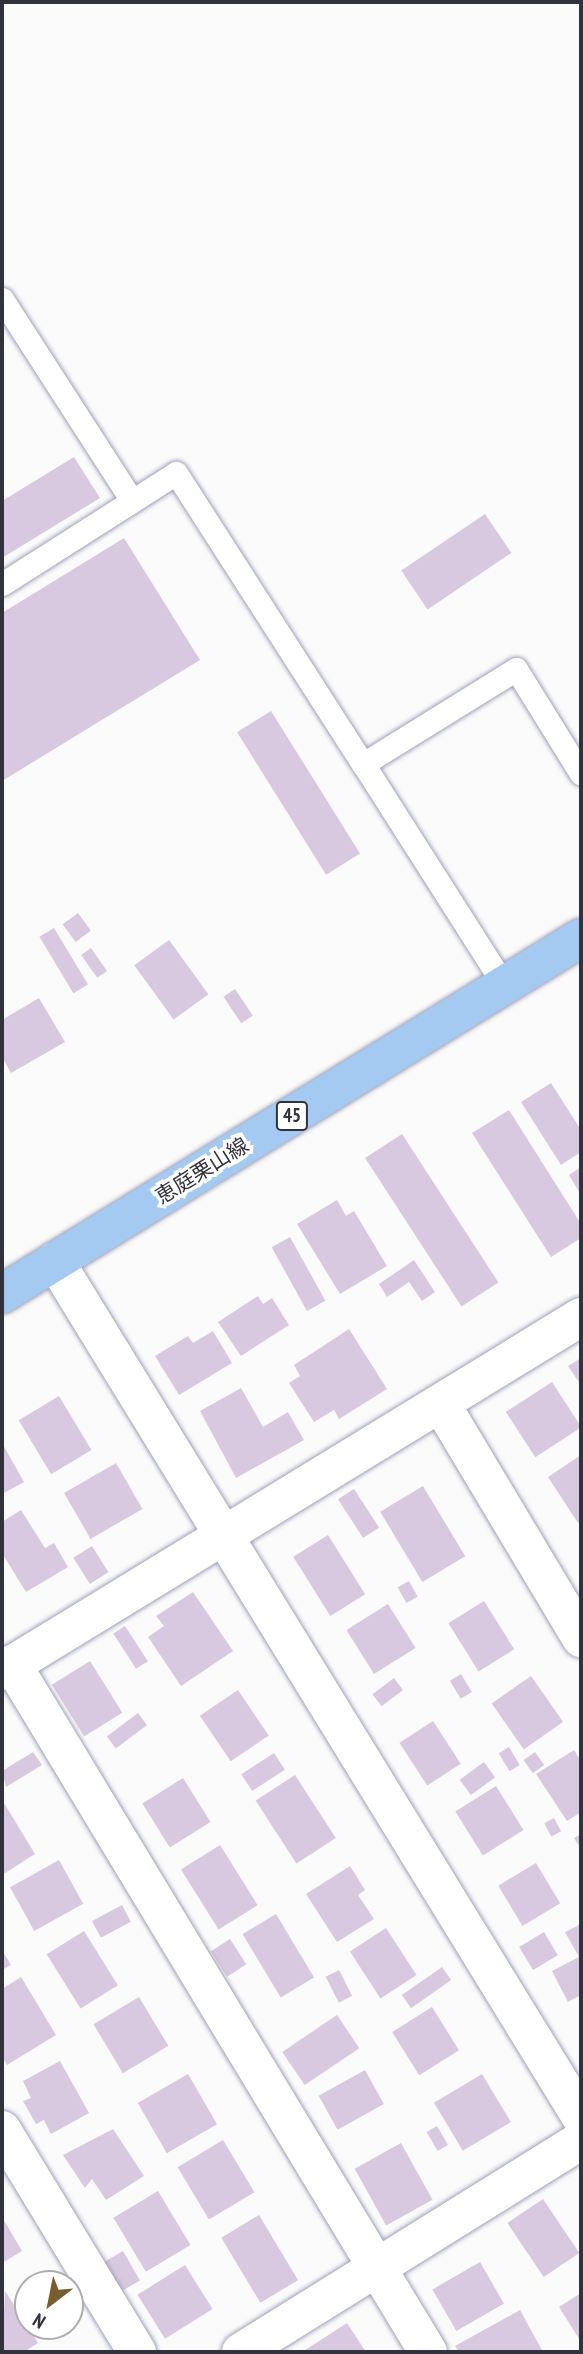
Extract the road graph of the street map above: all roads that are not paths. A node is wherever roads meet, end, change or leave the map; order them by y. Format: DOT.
graph roads {
  1 [pos="2,299"];
  2 [pos="132,501"];
  3 [pos="2,584"];
  4 [pos="363,764"];
  5 [pos="581,774"];
  6 [pos="581,938"];
  7 [pos="504,985"];
  8 [pos="55,1261"];
  9 [pos="2,1294"];
  10 [pos="581,1317"];
  11 [pos="441,1404"];
  12 [pos="222,1532"];
  13 [pos="581,1638"];
  14 [pos="7,1667"];
  15 [pos="581,2117"];
  16 [pos="2,2130"];
  17 [pos="581,2140"];
  18 [pos="378,2270"];
  19 [pos="137,2352"];
  20 [pos="241,2352"];
  21 [pos="428,2352"];
  1 -- 2 [label="lane"];
  2 -- 3 [label="lane"];
  2 -- 4 [label="lane"];
  4 -- 5 [label="lane"];
  4 -- 7 [label="lane"];
  6 -- 7 [label="main road, 恵庭栗山線 / 45"];
  7 -- 8 [label="main road, 恵庭栗山線 / 45"];
  8 -- 9 [label="main road, 恵庭栗山線 / 45"];
  8 -- 12 [label="street"];
  10 -- 11 [label="street"];
  11 -- 12 [label="street"];
  11 -- 13 [label="street"];
  12 -- 14 [label="street"];
  12 -- 15 [label="street"];
  14 -- 18 [label="street"];
  16 -- 19 [label="street"];
  17 -- 18 [label="street"];
  18 -- 20 [label="street"];
  18 -- 21 [label="street"];
}
